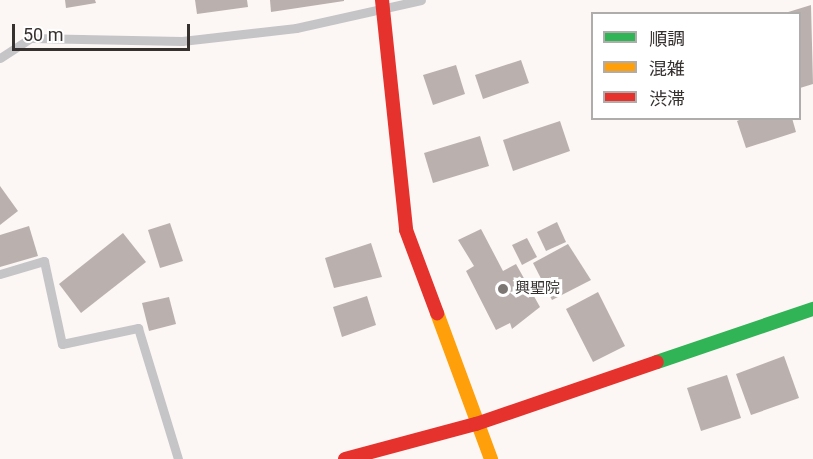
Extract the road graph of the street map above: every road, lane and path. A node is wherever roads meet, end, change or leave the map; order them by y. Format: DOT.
graph roads {
  1 [pos="421,0"];
  2 [pos="383,6"];
  3 [pos="0,58"];
  4 [pos="0,274"];
  5 [pos="813,309"];
  6 [pos="477,423"];
  7 [pos="177,459"];
  8 [pos="345,459"];
  9 [pos="491,459"];
  1 -- 2 [label="lane"];
  2 -- 3 [label="lane"];
  2 -- 6 [label="street"];
  4 -- 7 [label="lane"];
  5 -- 6 [label="street"];
  6 -- 8 [label="street"];
  6 -- 9 [label="street"];
}
